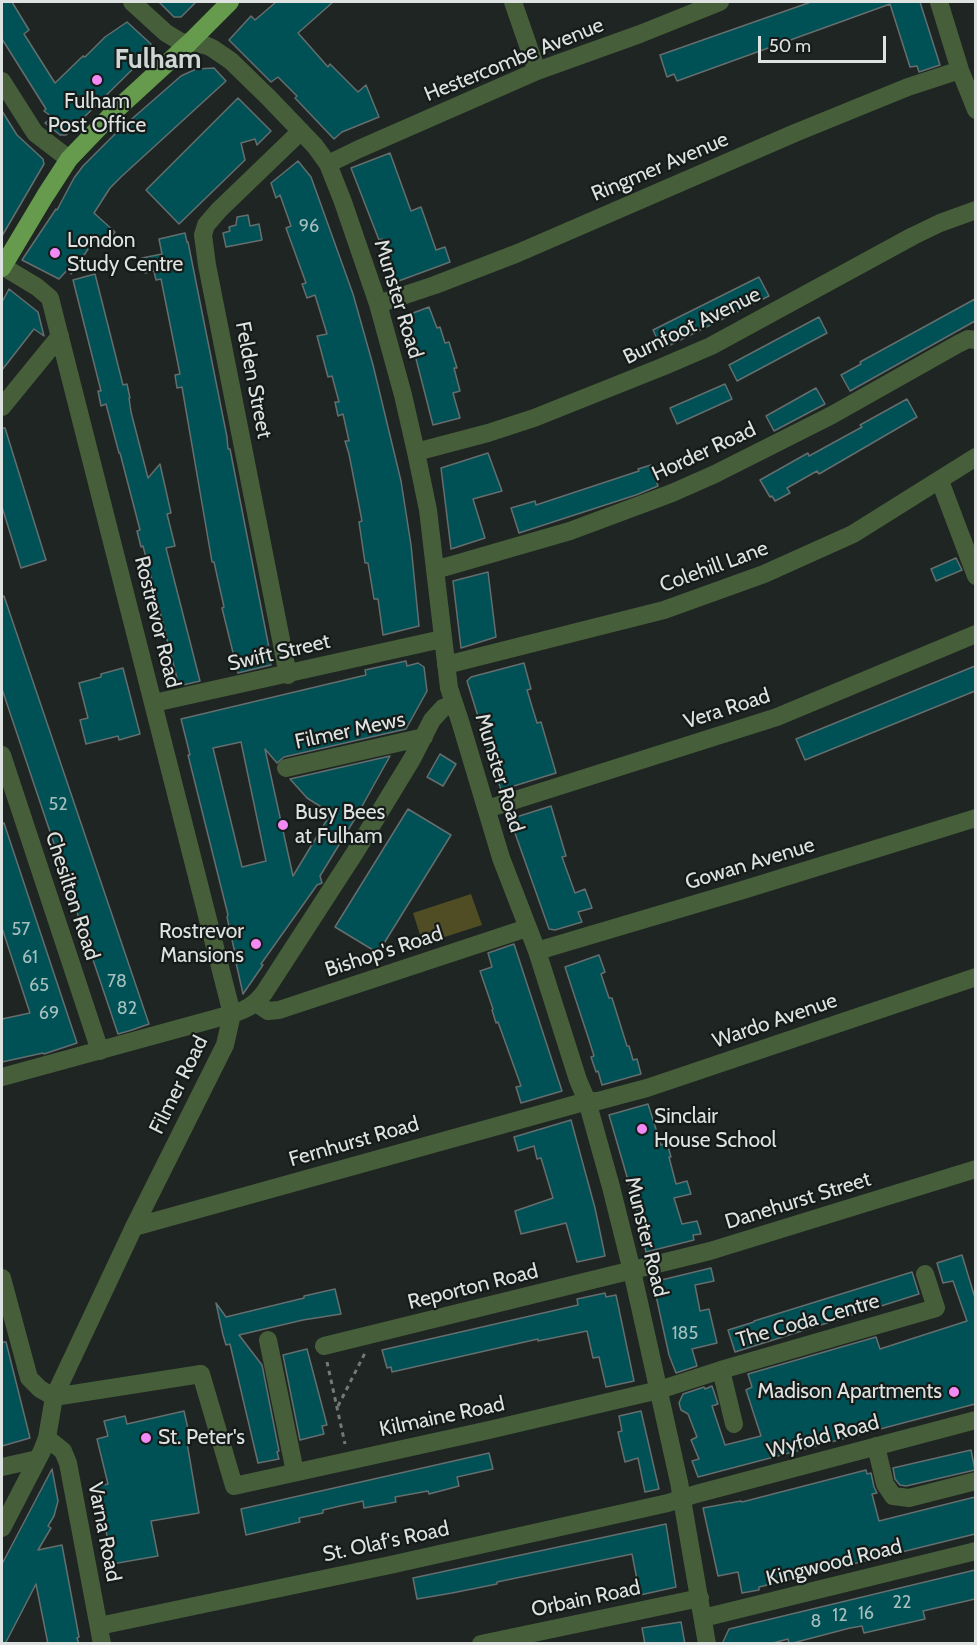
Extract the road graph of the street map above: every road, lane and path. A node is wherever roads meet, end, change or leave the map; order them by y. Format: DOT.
graph roads {
  1 [pos="132,2"];
  2 [pos="230,2"];
  3 [pos="513,2"];
  4 [pos="720,2"];
  5 [pos="939,2"];
  6 [pos="189,43"];
  7 [pos="960,70"];
  8 [pos="537,71"];
  9 [pos="2,81"];
  10 [pos="975,110"];
  11 [pos="302,131"];
  12 [pos="69,159"];
  13 [pos="328,164"];
  14 [pos="975,210"];
  15 [pos="2,267"];
  16 [pos="378,304"];
  17 [pos="60,336"];
  18 [pos="975,340"];
  19 [pos="2,407"];
  20 [pos="416,452"];
  21 [pos="975,457"];
  22 [pos="940,481"];
  23 [pos="435,570"];
  24 [pos="975,576"];
  25 [pos="975,634"];
  26 [pos="442,639"];
  27 [pos="446,665"];
  28 [pos="288,675"];
  29 [pos="154,703"];
  30 [pos="454,704"];
  31 [pos="424,737"];
  32 [pos="2,755"];
  33 [pos="286,768"];
  34 [pos="487,809"];
  35 [pos="975,818"];
  36 [pos="527,928"];
  37 [pos="537,951"];
  38 [pos="975,977"];
  39 [pos="256,1003"];
  40 [pos="232,1014"];
  41 [pos="100,1051"];
  42 [pos="2,1077"];
  43 [pos="587,1101"];
  44 [pos="975,1169"];
  45 [pos="134,1227"];
  46 [pos="632,1271"];
  47 [pos="925,1274"];
  48 [pos="2,1278"];
  49 [pos="8,1328"];
  50 [pos="374,1334"];
  51 [pos="268,1340"];
  52 [pos="324,1346"];
  53 [pos="721,1370"];
  54 [pos="659,1390"];
  55 [pos="54,1397"];
  56 [pos="337,1408"];
  57 [pos="975,1420"];
  58 [pos="734,1424"];
  59 [pos="47,1438"];
  60 [pos="876,1446"];
  61 [pos="38,1459"];
  62 [pos="349,1460"];
  63 [pos="2,1467"];
  64 [pos="295,1472"];
  65 [pos="975,1481"];
  66 [pos="682,1498"];
  67 [pos="2,1528"];
  68 [pos="975,1551"];
  69 [pos="700,1598"];
  70 [pos="704,1618"];
  71 [pos="100,1635"];
  72 [pos="481,1644"];
  73 [pos="707,1644"];
  1 -- 6 [label="street, Munster Road"];
  2 -- 6 [label="main road"];
  3 -- 8 [label="street"];
  4 -- 8 [label="street, Hestercombe Avenue"];
  5 -- 7 [label="street"];
  6 -- 11 [label="street, Munster Road"];
  6 -- 12 [label="main road"];
  7 -- 10 [label="street"];
  7 -- 16 [label="street, Ringmer Avenue"];
  8 -- 13 [label="street, Hestercombe Avenue"];
  9 -- 12 [label="street"];
  11 -- 13 [label="street, Munster Road"];
  11 -- 28 [label="street, Felden Street"];
  12 -- 15 [label="main road"];
  13 -- 16 [label="street, Munster Road"];
  14 -- 20 [label="street, Burnfoot Avenue"];
  15 -- 17 [label="street, Rostrevor Road"];
  16 -- 20 [label="street, Munster Road"];
  17 -- 19 [label="street"];
  17 -- 29 [label="street, Rostrevor Road"];
  18 -- 23 [label="street, Horder Road"];
  20 -- 23 [label="street, Munster Road"];
  21 -- 22 [label="street, Colehill Lane"];
  22 -- 24 [label="street"];
  22 -- 27 [label="street, Colehill Lane"];
  23 -- 26 [label="street, Munster Road"];
  25 -- 34 [label="street, Vera Road"];
  26 -- 27 [label="street, Munster Road"];
  26 -- 28 [label="street, Swift Street"];
  27 -- 30 [label="street, Munster Road"];
  28 -- 29 [label="street, Swift Street"];
  29 -- 40 [label="street, Rostrevor Road"];
  30 -- 31 [label="street"];
  30 -- 34 [label="street, Munster Road"];
  31 -- 33 [label="street, Filmer Mews"];
  31 -- 39 [label="street"];
  32 -- 41 [label="street, Chesilton Road"];
  34 -- 36 [label="street, Munster Road"];
  35 -- 37 [label="street, Gowan Avenue"];
  36 -- 37 [label="street, Munster Road"];
  36 -- 39 [label="street, Bishop's Road"];
  37 -- 43 [label="street, Munster Road"];
  38 -- 43 [label="street, Wardo Avenue"];
  39 -- 40 [label="street"];
  40 -- 41 [label="street"];
  40 -- 45 [label="street, Filmer Road"];
  41 -- 42 [label="street"];
  43 -- 45 [label="street, Fernhurst Road"];
  43 -- 46 [label="street, Munster Road"];
  44 -- 46 [label="street, Danehurst Street"];
  45 -- 55 [label="street, Filmer Road"];
  46 -- 50 [label="street, Reporton Road"];
  46 -- 54 [label="street, Munster Road"];
  47 -- 53 [label="street, The Coda Centre"];
  48 -- 49 [label="street"];
  49 -- 55 [label="street"];
  50 -- 52 [label="street, Reporton Road"];
  50 -- 56 [label="path"];
  51 -- 64 [label="street"];
  52 -- 56 [label="path"];
  53 -- 54 [label="street, The Coda Centre"];
  53 -- 58 [label="street"];
  54 -- 62 [label="street, Kilmaine Road"];
  54 -- 66 [label="street, Munster Road"];
  55 -- 59 [label="street, Filmer Road"];
  55 -- 64 [label="street, Kilmaine Road"];
  56 -- 62 [label="path"];
  57 -- 60 [label="street, Wyfold Road"];
  59 -- 61 [label="street, Filmer Road"];
  59 -- 71 [label="street, Varna Road"];
  60 -- 65 [label="street"];
  60 -- 66 [label="street, Wyfold Road"];
  61 -- 63 [label="street"];
  61 -- 67 [label="street, Filmer Road"];
  62 -- 64 [label="street, Kilmaine Road"];
  66 -- 69 [label="street, Munster Road"];
  66 -- 71 [label="street, St. Olaf's Road"];
  68 -- 70 [label="street, Kingwood Road"];
  69 -- 70 [label="street, Munster Road"];
  69 -- 72 [label="street, Orbain Road"];
  70 -- 73 [label="street, Munster Road"];
}
